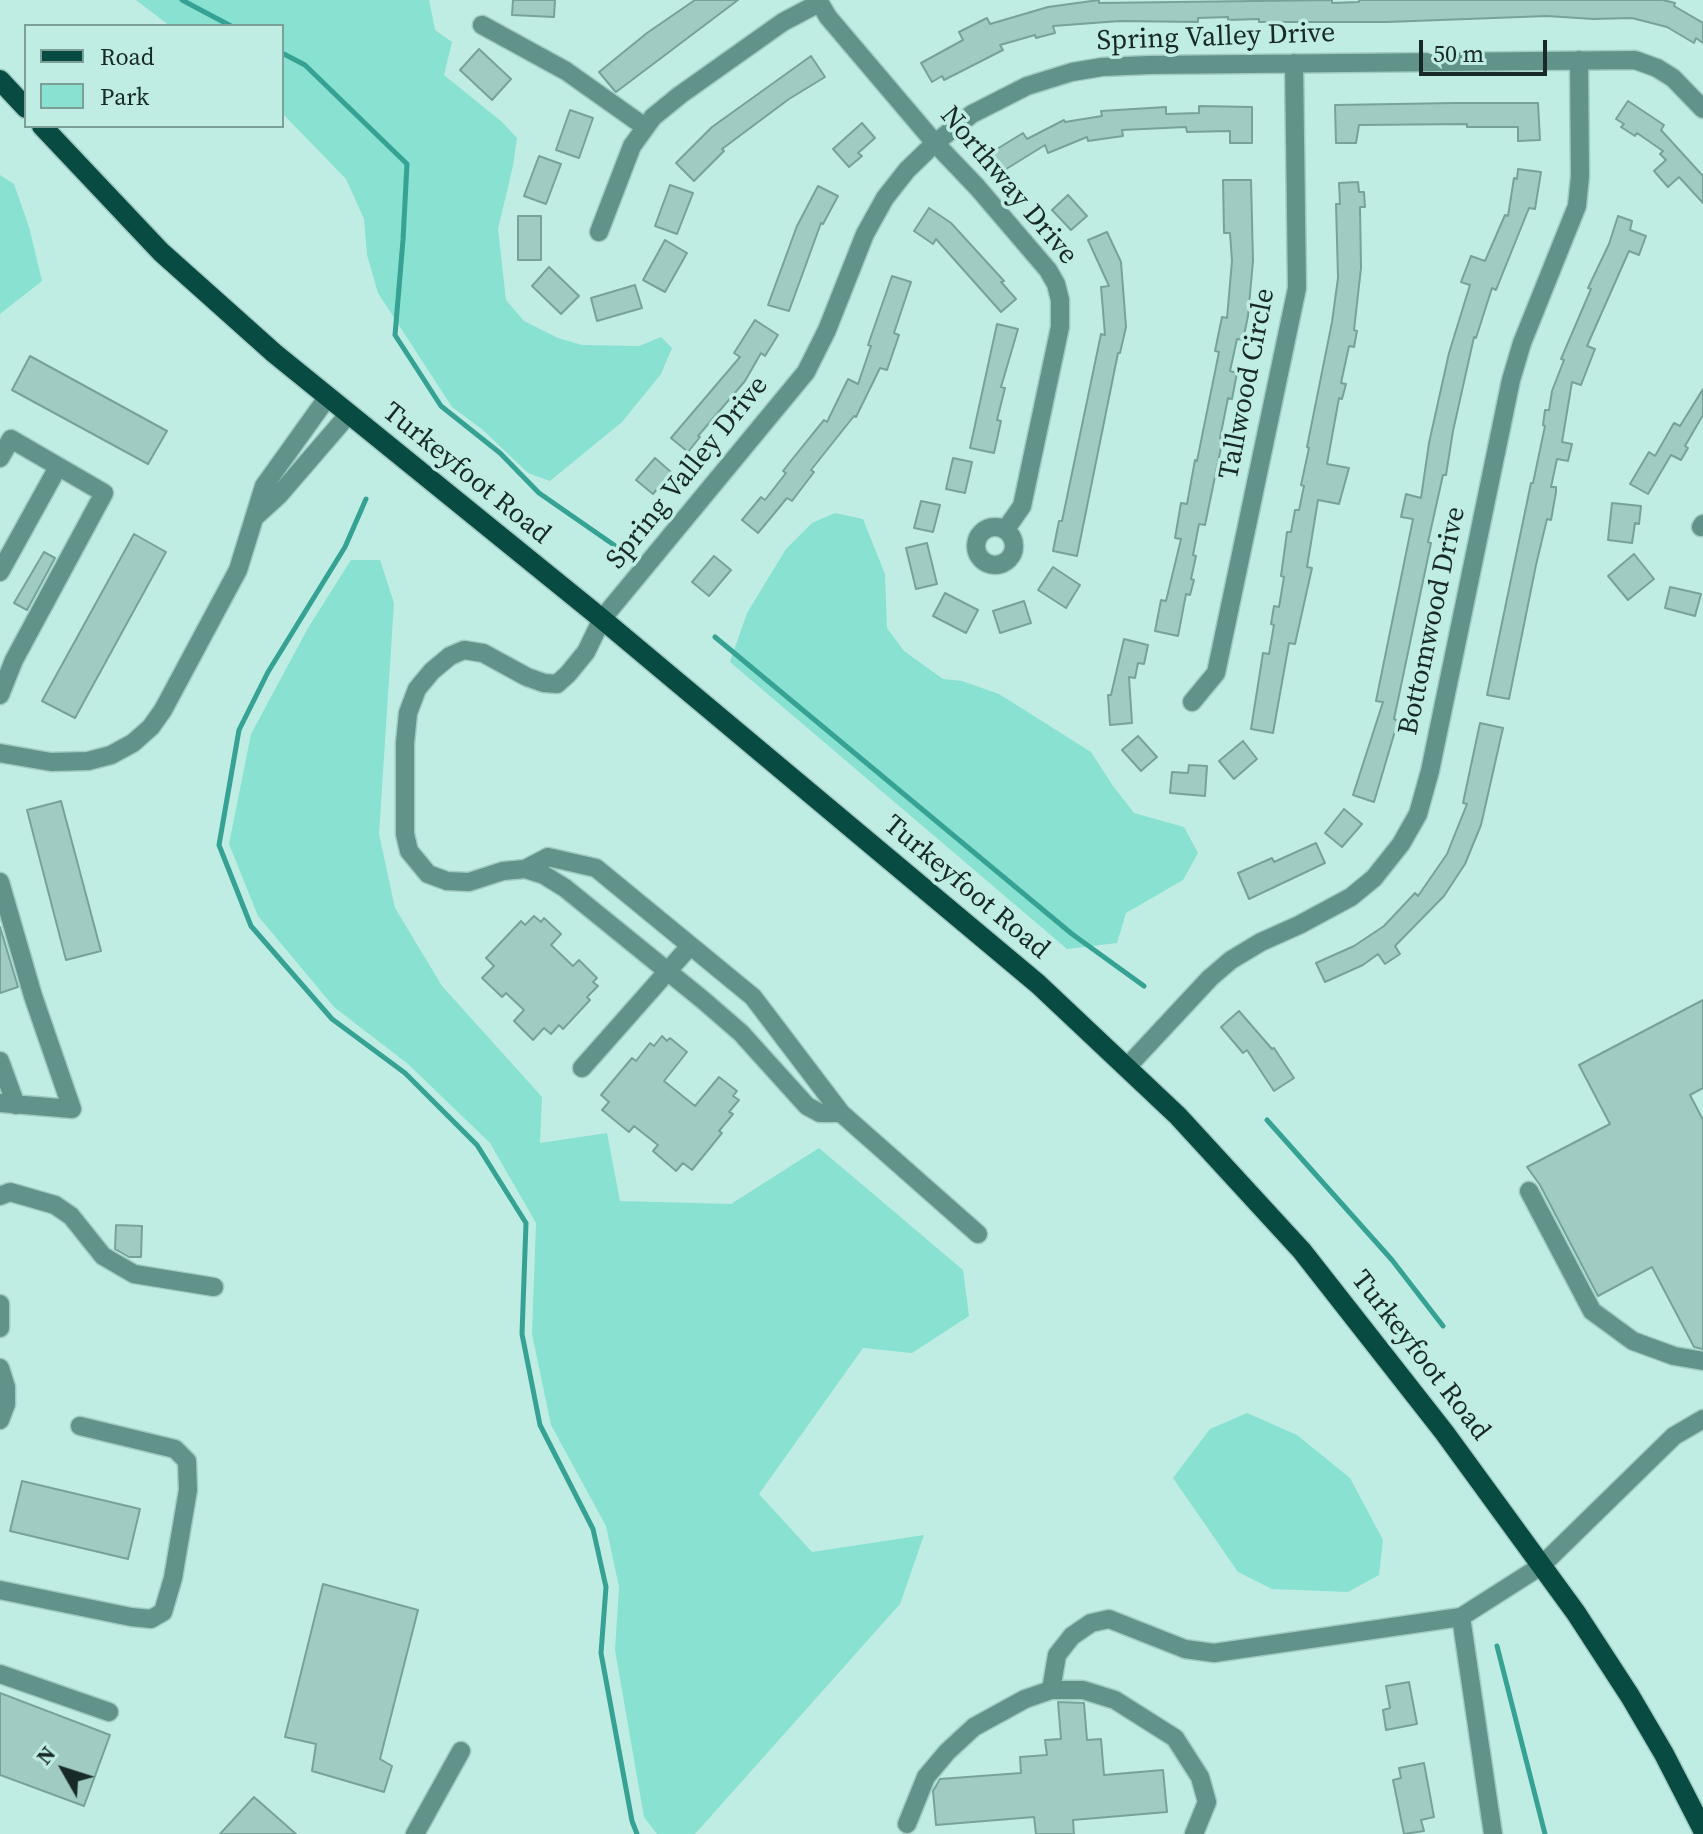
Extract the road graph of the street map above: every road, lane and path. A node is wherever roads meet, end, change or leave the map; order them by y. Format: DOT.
graph roads {
  1 [pos="818,1"];
  2 [pos="482,25"];
  3 [pos="1579,60"];
  4 [pos="1294,63"];
  5 [pos="0,80"];
  6 [pos="24,106"];
  7 [pos="1703,109"];
  8 [pos="645,127"];
  9 [pos="44,128"];
  10 [pos="935,143"];
  11 [pos="599,232"];
  12 [pos="327,398"];
  13 [pos="348,415"];
  14 [pos="0,458"];
  15 [pos="58,467"];
  16 [pos="256,516"];
  17 [pos="1006,529"];
  18 [pos="0,572"];
  19 [pos="602,619"];
  20 [pos="0,695"];
  21 [pos="1192,702"];
  22 [pos="0,753"];
  23 [pos="525,869"];
  24 [pos="0,882"];
  25 [pos="5,918"];
  26 [pos="690,946"];
  27 [pos="668,971"];
  28 [pos="0,1061"];
  29 [pos="1127,1067"];
  30 [pos="582,1068"];
  31 [pos="8,1104"];
  32 [pos="841,1113"];
  33 [pos="1529,1191"];
  34 [pos="0,1196"];
  35 [pos="978,1234"];
  36 [pos="214,1287"];
  37 [pos="0,1304"];
  38 [pos="0,1328"];
  39 [pos="1703,1361"];
  40 [pos="0,1368"];
  41 [pos="1703,1419"];
  42 [pos="0,1420"];
  43 [pos="80,1426"];
  44 [pos="1541,1566"];
  45 [pos="0,1590"];
  46 [pos="1461,1617"];
  47 [pos="0,1674"];
  48 [pos="1051,1690"];
  49 [pos="109,1712"];
  50 [pos="461,1751"];
  51 [pos="907,1824"];
  52 [pos="1703,1830"];
  53 [pos="415,1834"];
  54 [pos="1194,1834"];
  55 [pos="1493,1834"];
  1 -- 8 [label="street"];
  1 -- 10 [label="street, Northway Drive"];
  2 -- 8 [label="street"];
  3 -- 4 [label="street, Spring Valley Drive"];
  3 -- 7 [label="street, Spring Valley Drive"];
  3 -- 29 [label="street, Bottomwood Drive"];
  4 -- 10 [label="street, Spring Valley Drive"];
  4 -- 21 [label="street, Tallwood Circle"];
  5 -- 6 [label="main road"];
  8 -- 11 [label="street"];
  9 -- 12 [label="main road, Turkeyfoot Road"];
  10 -- 17 [label="street, Northway Drive"];
  10 -- 19 [label="street, Spring Valley Drive"];
  12 -- 13 [label="main road, Turkeyfoot Road"];
  12 -- 16 [label="street"];
  13 -- 16 [label="street"];
  13 -- 19 [label="main road, Turkeyfoot Road"];
  14 -- 15 [label="street"];
  15 -- 18 [label="street"];
  15 -- 20 [label="street"];
  16 -- 22 [label="street"];
  19 -- 23 [label="street, Spring Valley Drive"];
  19 -- 29 [label="main road, Turkeyfoot Road"];
  23 -- 26 [label="street"];
  23 -- 27 [label="street"];
  24 -- 25 [label="street"];
  25 -- 31 [label="street"];
  26 -- 27 [label="street"];
  26 -- 32 [label="street"];
  27 -- 30 [label="street"];
  27 -- 32 [label="street"];
  28 -- 31 [label="street"];
  29 -- 44 [label="main road, Turkeyfoot Road"];
  32 -- 35 [label="street"];
  33 -- 39 [label="street"];
  34 -- 36 [label="street"];
  37 -- 38 [label="street"];
  40 -- 42 [label="street"];
  41 -- 44 [label="street"];
  43 -- 45 [label="street"];
  44 -- 46 [label="street"];
  44 -- 52 [label="main road, Turkeyfoot Road"];
  46 -- 48 [label="street"];
  46 -- 55 [label="street"];
  47 -- 49 [label="street"];
  48 -- 51 [label="street"];
  48 -- 54 [label="street"];
  50 -- 53 [label="street"];
}
